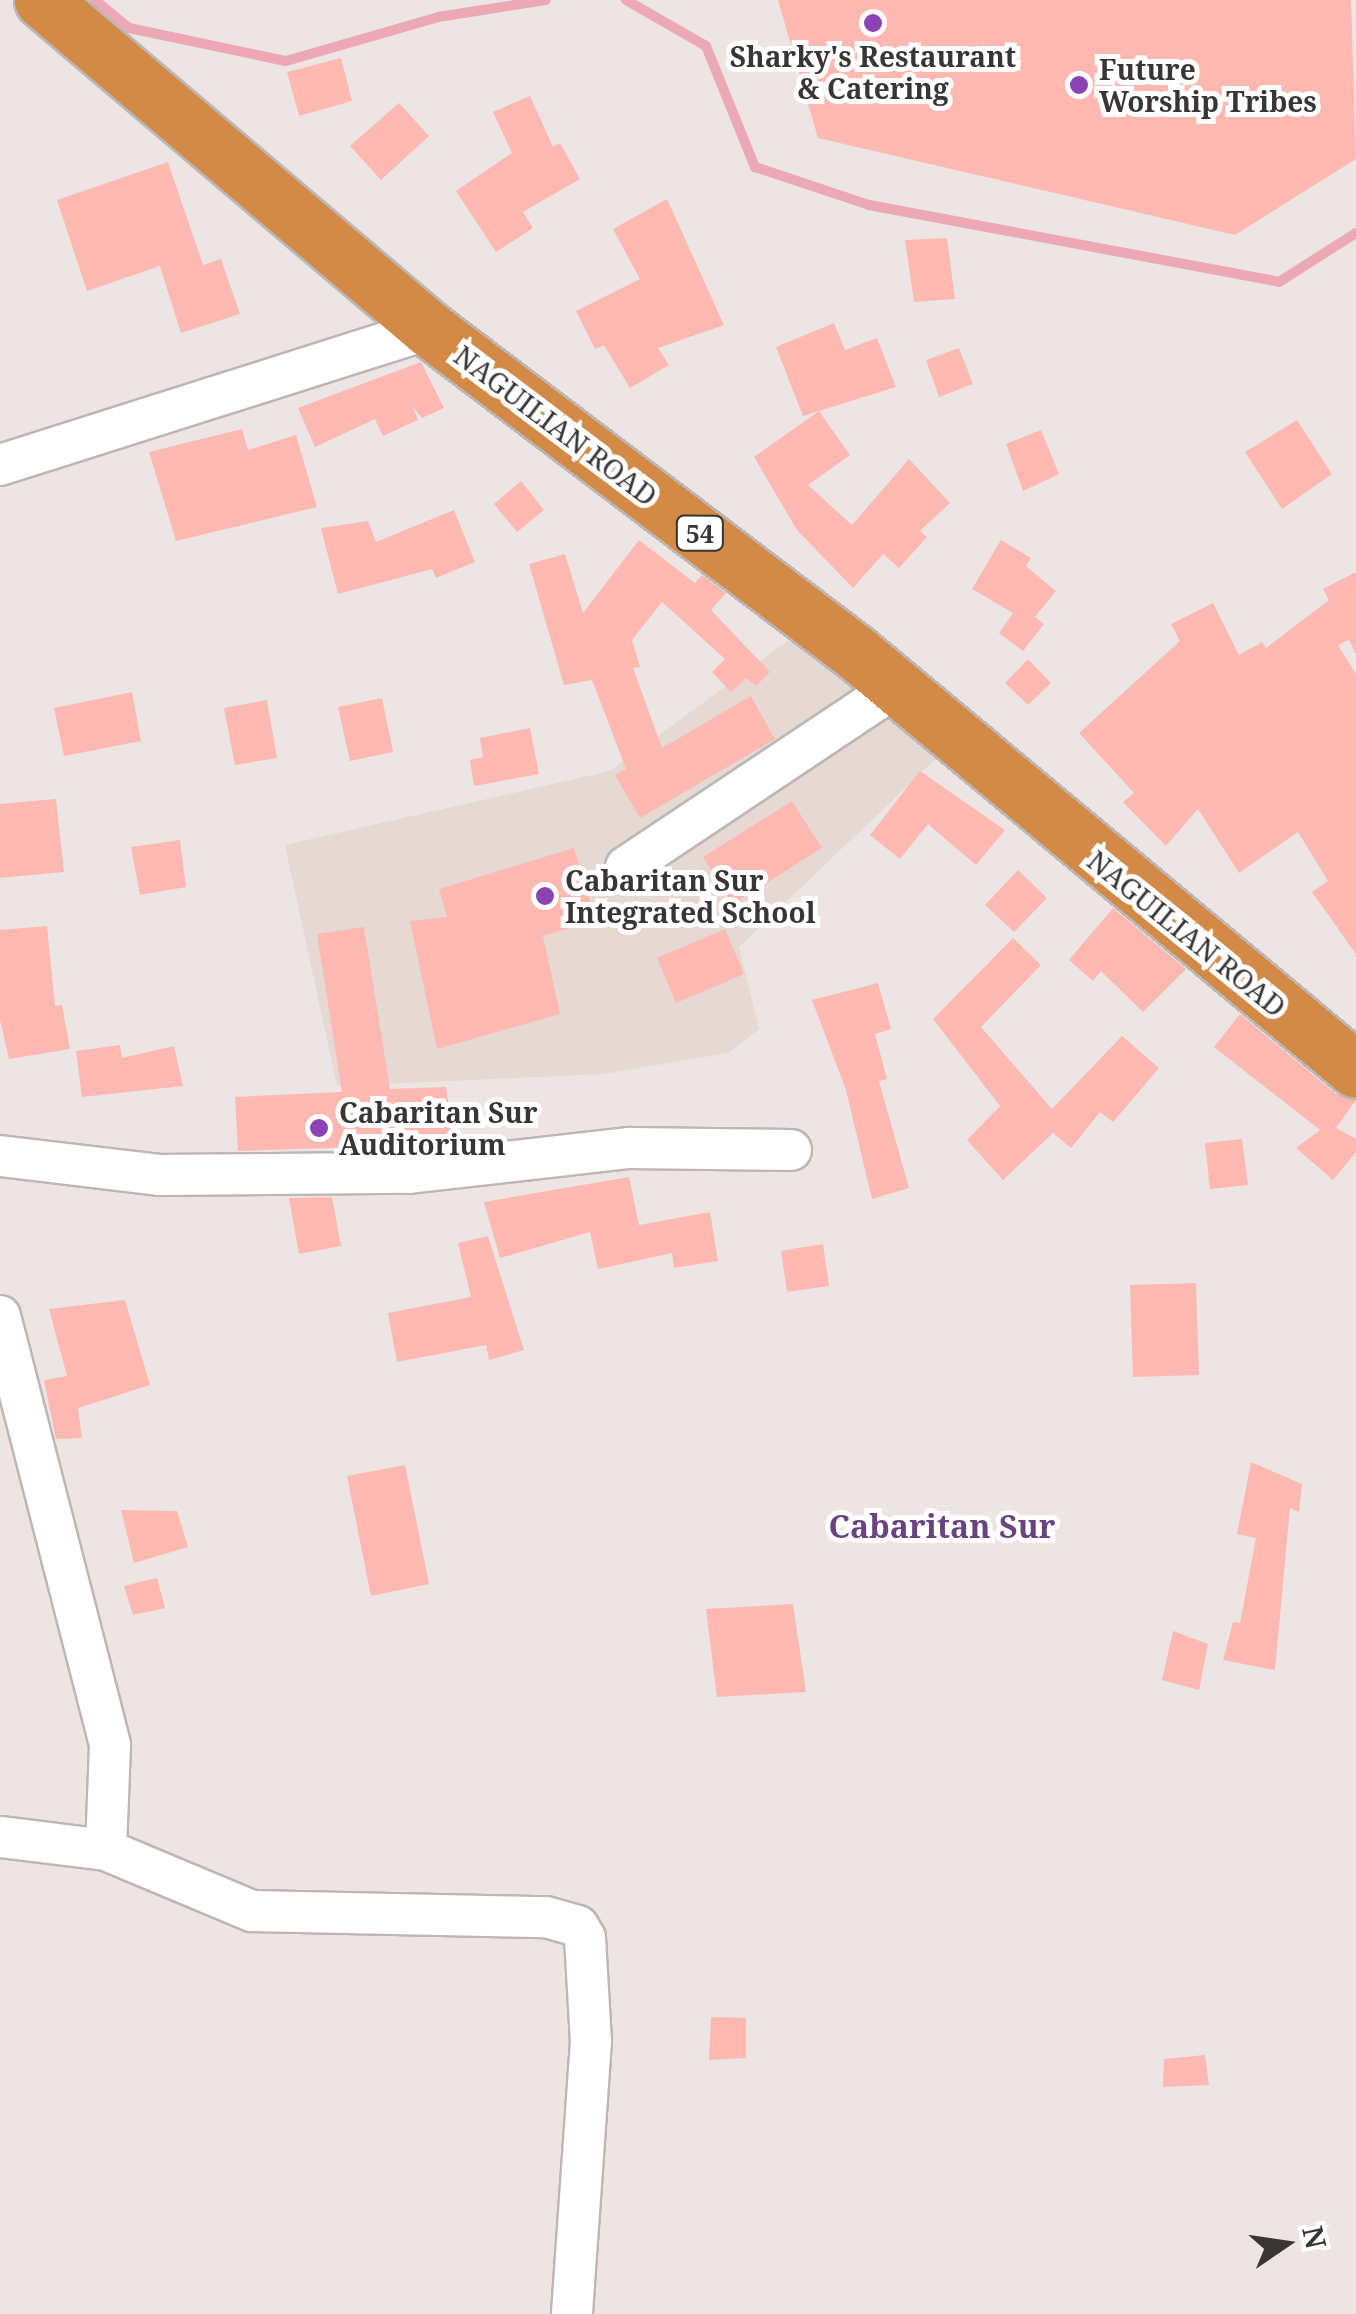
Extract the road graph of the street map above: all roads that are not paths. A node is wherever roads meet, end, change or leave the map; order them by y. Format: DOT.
graph roads {
  1 [pos="42,0"];
  2 [pos="429,329"];
  3 [pos="0,465"];
  4 [pos="891,681"];
  5 [pos="626,867"];
  6 [pos="1356,1070"];
  7 [pos="791,1150"];
  8 [pos="0,1156"];
  9 [pos="0,1316"];
  10 [pos="0,1837"];
  11 [pos="106,1850"];
  12 [pos="572,2314"];
  1 -- 2 [label="highway, NAGUILIAN ROAD / 54"];
  2 -- 3 [label="street"];
  2 -- 4 [label="highway, NAGUILIAN ROAD / 54"];
  4 -- 5 [label="street"];
  4 -- 6 [label="highway, NAGUILIAN ROAD / 54"];
  7 -- 8 [label="street"];
  9 -- 11 [label="street"];
  10 -- 11 [label="street"];
  11 -- 12 [label="street"];
}
